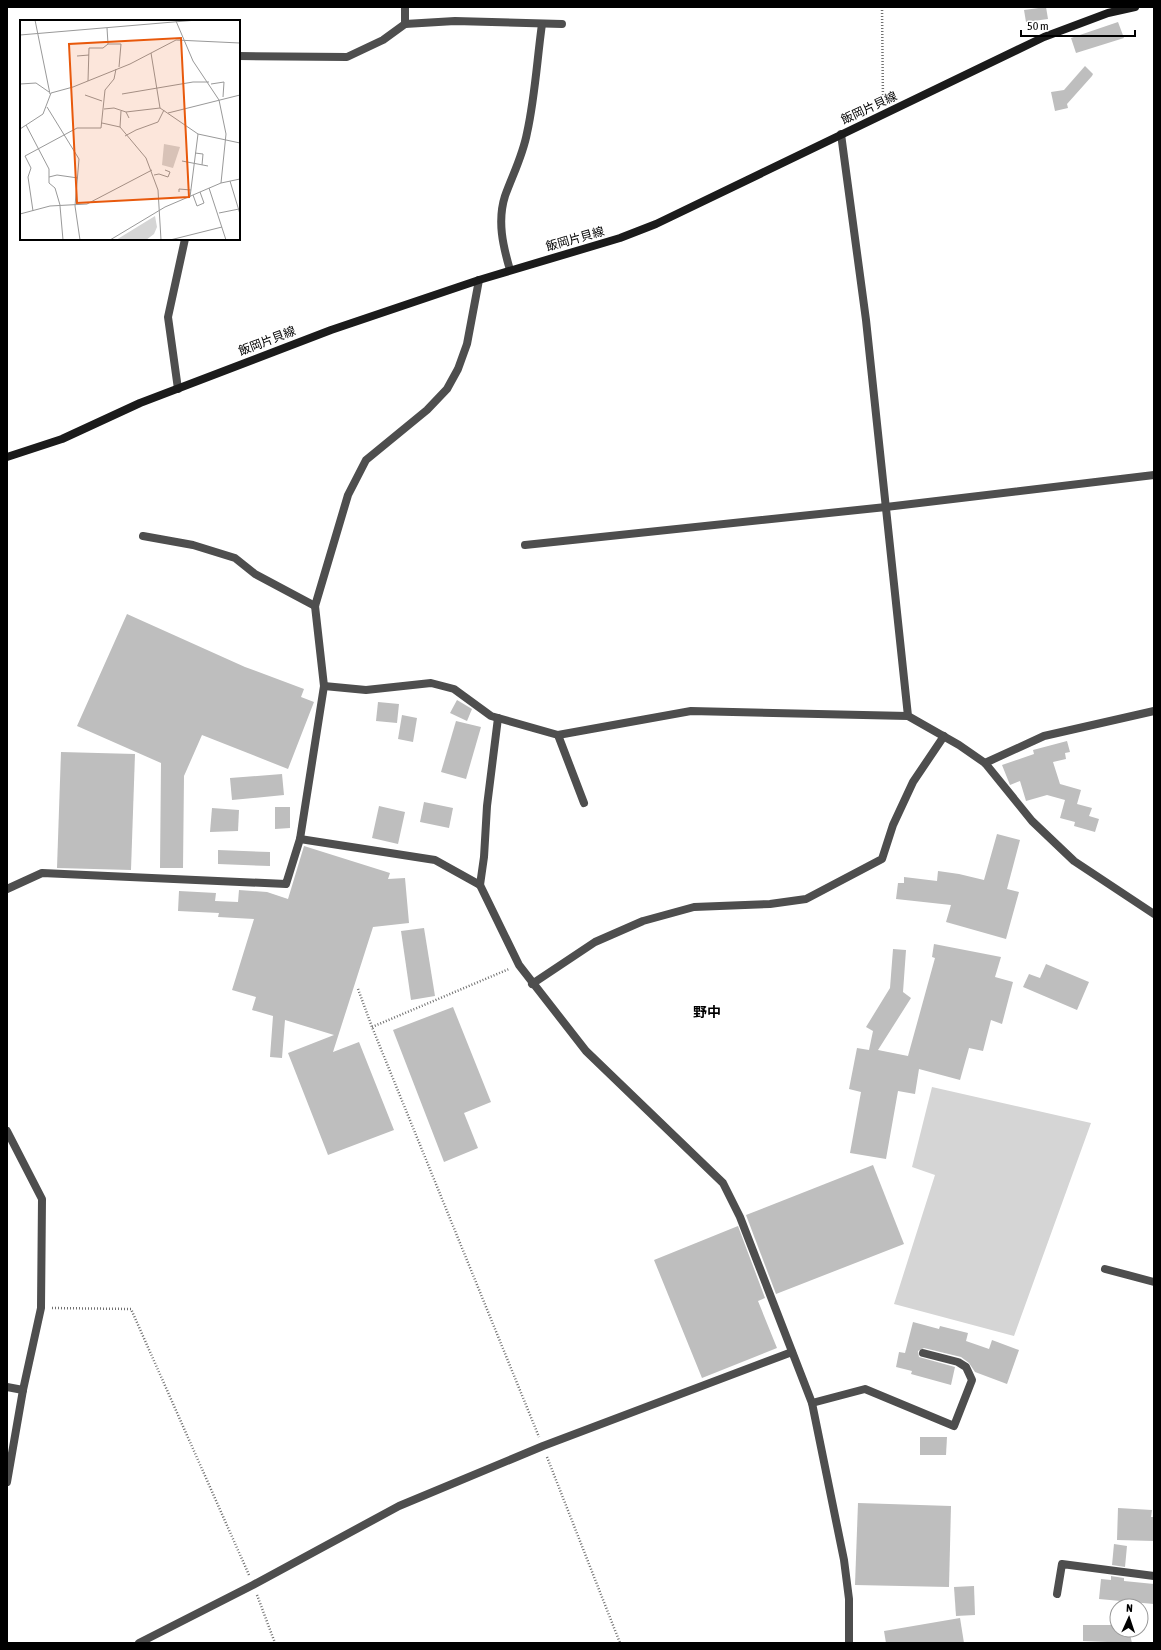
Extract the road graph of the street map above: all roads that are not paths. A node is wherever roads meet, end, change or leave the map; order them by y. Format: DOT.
graph roads {
  1 [pos="405,7"];
  2 [pos="1135,7"];
  3 [pos="405,24"];
  4 [pos="542,24"];
  5 [pos="562,24"];
  6 [pos="240,56"];
  7 [pos="841,134"];
  8 [pos="185,240"];
  9 [pos="510,270"];
  10 [pos="479,280"];
  11 [pos="178,389"];
  12 [pos="7,457"];
  13 [pos="1154,475"];
  14 [pos="886,507"];
  15 [pos="143,536"];
  16 [pos="525,545"];
  17 [pos="315,606"];
  18 [pos="324,686"];
  19 [pos="1154,711"];
  20 [pos="908,716"];
  21 [pos="498,718"];
  22 [pos="558,735"];
  23 [pos="944,736"];
  24 [pos="985,763"];
  25 [pos="584,803"];
  26 [pos="300,839"];
  27 [pos="480,885"];
  28 [pos="7,889"];
  29 [pos="1154,914"];
  30 [pos="532,984"];
  31 [pos="7,1131"];
  32 [pos="1104,1269"];
  33 [pos="1154,1282"];
  34 [pos="792,1352"];
  35 [pos="923,1353"];
  36 [pos="7,1387"];
  37 [pos="23,1390"];
  38 [pos="812,1403"];
  39 [pos="7,1482"];
  40 [pos="1154,1576"];
  41 [pos="1056,1594"];
  42 [pos="139,1643"];
  43 [pos="848,1643"];
  1 -- 3 [label="street"];
  2 -- 7 [label="main road, 飯岡片貝線"];
  3 -- 4 [label="street"];
  3 -- 6 [label="street"];
  4 -- 5 [label="street"];
  4 -- 9 [label="street"];
  7 -- 9 [label="main road, 飯岡片貝線"];
  7 -- 14 [label="street"];
  8 -- 11 [label="street"];
  9 -- 10 [label="main road, 飯岡片貝線"];
  10 -- 11 [label="main road, 飯岡片貝線"];
  10 -- 17 [label="street"];
  11 -- 12 [label="main road, 飯岡片貝線"];
  13 -- 14 [label="street"];
  14 -- 16 [label="street"];
  14 -- 20 [label="street"];
  15 -- 17 [label="street"];
  17 -- 18 [label="street"];
  18 -- 21 [label="street"];
  18 -- 26 [label="street"];
  19 -- 24 [label="street"];
  20 -- 22 [label="street"];
  20 -- 23 [label="street"];
  21 -- 22 [label="street"];
  21 -- 27 [label="street"];
  22 -- 25 [label="street"];
  23 -- 24 [label="street"];
  23 -- 30 [label="street"];
  24 -- 29 [label="street"];
  26 -- 27 [label="street"];
  26 -- 28 [label="street"];
  27 -- 30 [label="street"];
  30 -- 34 [label="street"];
  31 -- 37 [label="street"];
  32 -- 33 [label="street"];
  34 -- 38 [label="street"];
  34 -- 42 [label="street"];
  35 -- 38 [label="street"];
  36 -- 37 [label="street"];
  37 -- 39 [label="street"];
  38 -- 43 [label="street"];
  40 -- 41 [label="street"];
}
